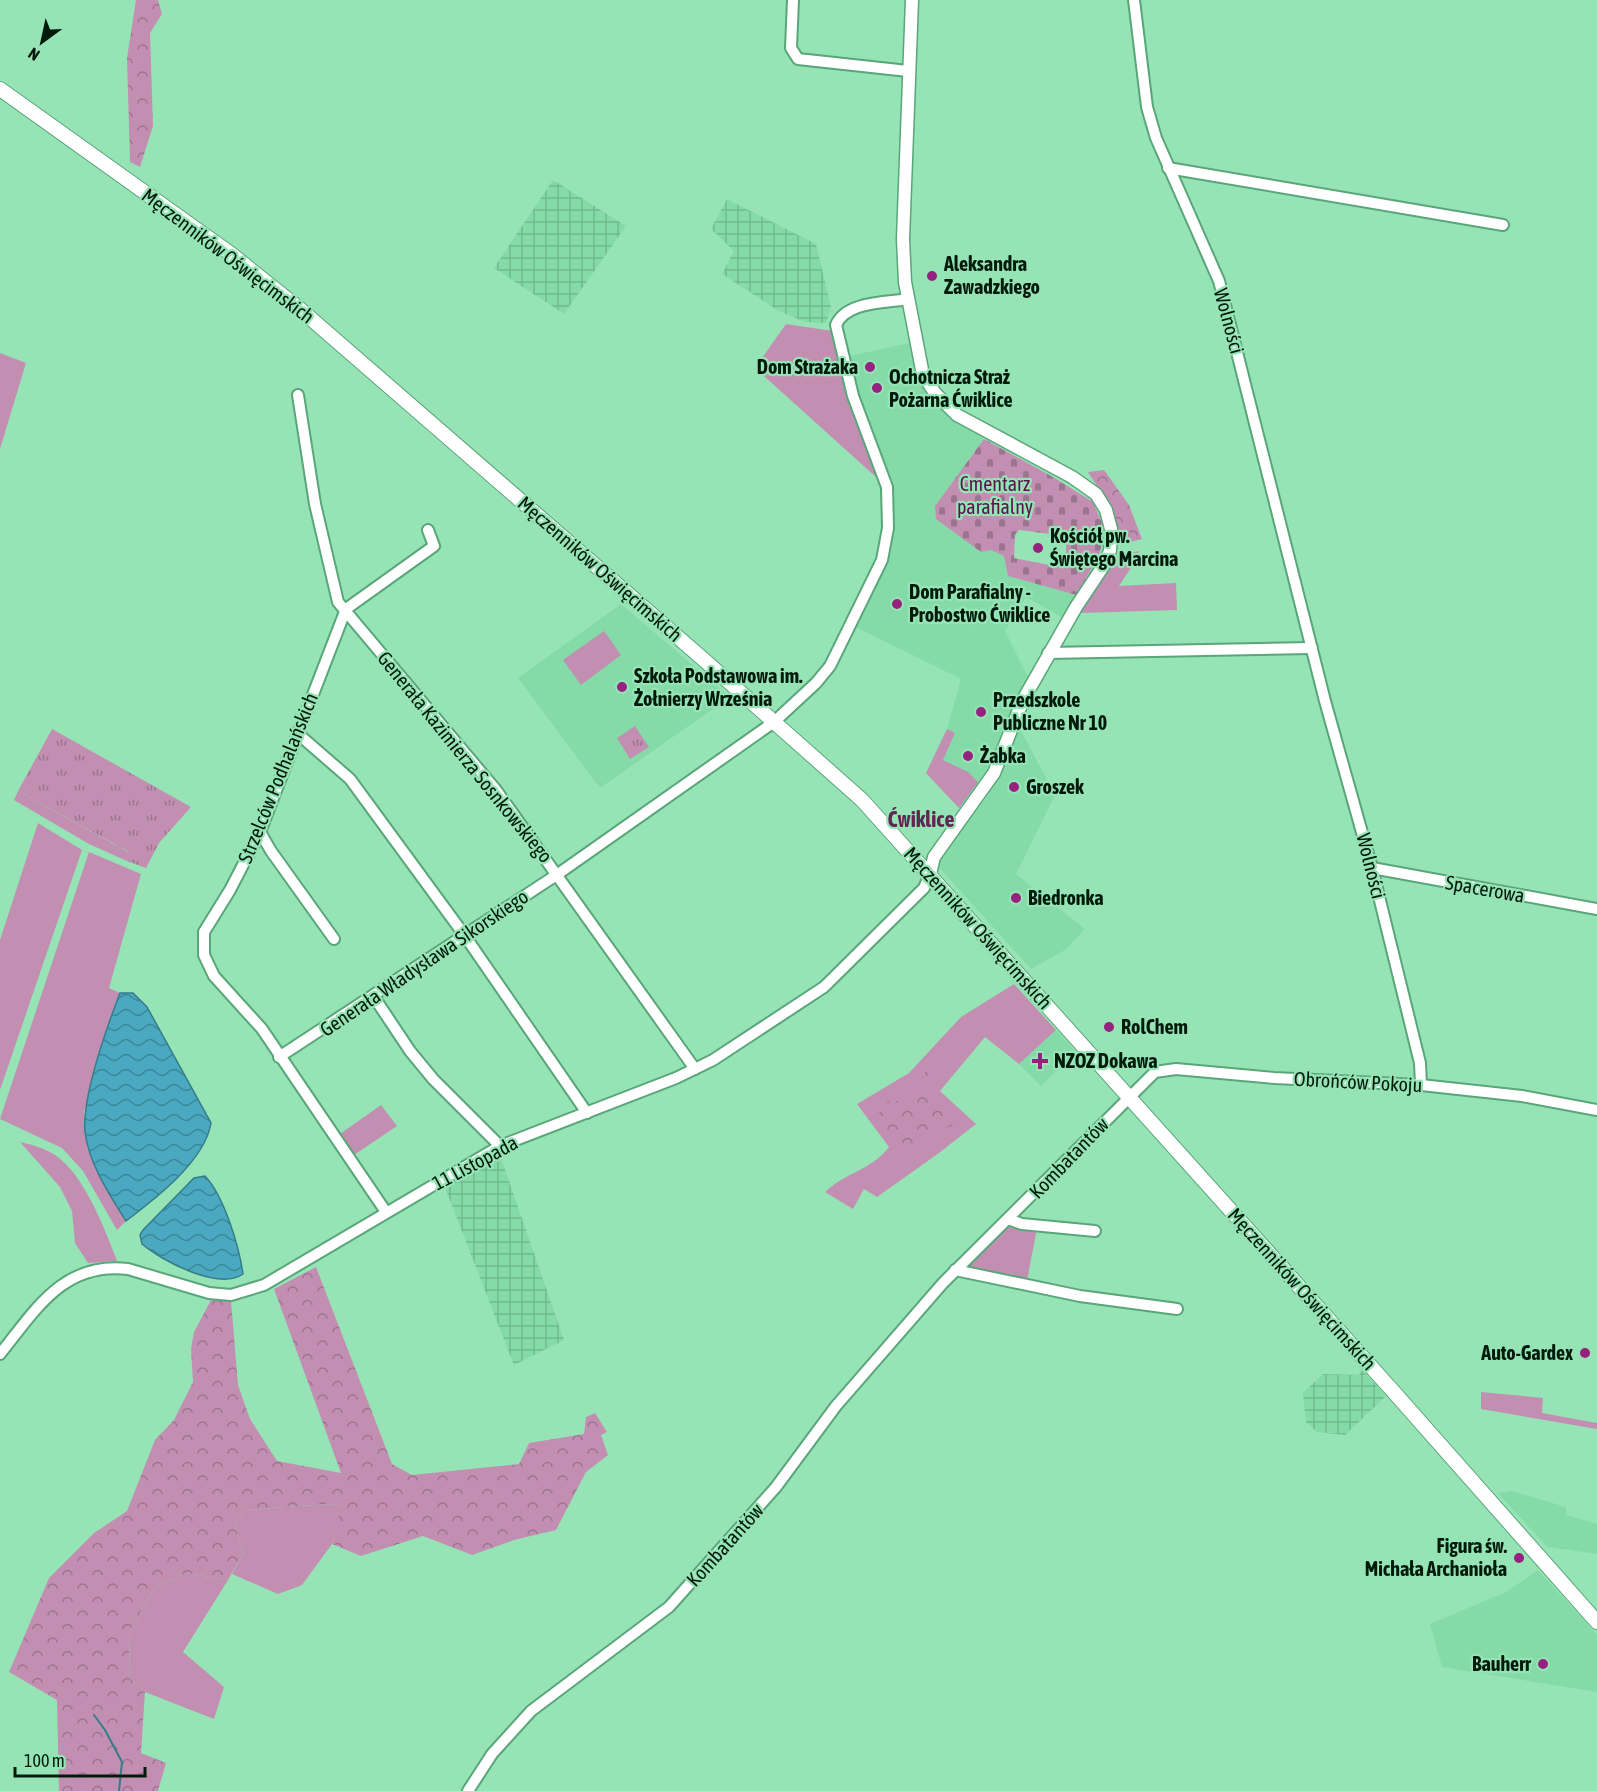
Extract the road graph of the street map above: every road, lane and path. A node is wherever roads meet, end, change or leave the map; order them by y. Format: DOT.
graph roads {
  1 [pos="793,0"];
  2 [pos="912,0"];
  3 [pos="1134,0"];
  4 [pos="908,71"];
  5 [pos="0,89"];
  6 [pos="1168,168"];
  7 [pos="1503,225"];
  8 [pos="908,299"];
  9 [pos="298,395"];
  10 [pos="428,530"];
  11 [pos="346,609"];
  12 [pos="1312,648"];
  13 [pos="1048,653"];
  14 [pos="774,722"];
  15 [pos="297,733"];
  16 [pos="260,832"];
  17 [pos="1372,868"];
  18 [pos="558,874"];
  19 [pos="930,874"];
  20 [pos="1597,909"];
  21 [pos="465,936"];
  22 [pos="334,939"];
  23 [pos="374,997"];
  24 [pos="279,1057"];
  25 [pos="695,1069"];
  26 [pos="1422,1085"];
  27 [pos="1128,1096"];
  28 [pos="1597,1110"];
  29 [pos="587,1113"];
  30 [pos="500,1146"];
  31 [pos="386,1212"];
  32 [pos="1008,1219"];
  33 [pos="1095,1231"];
  34 [pos="955,1270"];
  35 [pos="1177,1309"];
  36 [pos="0,1354"];
  37 [pos="1597,1622"];
  38 [pos="468,1791"];
  1 -- 4 [label="street"];
  2 -- 4 [label="street"];
  3 -- 6 [label="street, Wolności"];
  4 -- 8 [label="street"];
  5 -- 14 [label="main road, Męczenników Oświęcimskich"];
  6 -- 7 [label="street"];
  6 -- 12 [label="street, Wolności"];
  8 -- 13 [label="street"];
  8 -- 14 [label="street, Generała Władysława Sikorskiego"];
  9 -- 11 [label="street"];
  10 -- 11 [label="street"];
  11 -- 15 [label="street, Strzelców Podhalańskich"];
  11 -- 18 [label="street, Generała Kazimierza Sosnkowskiego"];
  12 -- 13 [label="street"];
  12 -- 17 [label="street, Wolności"];
  13 -- 19 [label="street"];
  14 -- 18 [label="street, Generała Władysława Sikorskiego"];
  14 -- 19 [label="main road, Męczenników Oświęcimskich"];
  15 -- 16 [label="street, Strzelców Podhalańskich"];
  15 -- 21 [label="street"];
  16 -- 22 [label="street"];
  16 -- 24 [label="street, Strzelców Podhalańskich"];
  17 -- 20 [label="street, Spacerowa"];
  17 -- 26 [label="street, Wolności"];
  18 -- 21 [label="street, Generała Władysława Sikorskiego"];
  18 -- 25 [label="street, Generała Kazimierza Sosnkowskiego"];
  19 -- 25 [label="street, 11 Listopada"];
  19 -- 27 [label="main road, Męczenników Oświęcimskich"];
  21 -- 23 [label="street, Generała Władysława Sikorskiego"];
  21 -- 29 [label="street"];
  23 -- 24 [label="street, Generała Władysława Sikorskiego"];
  23 -- 30 [label="street"];
  24 -- 31 [label="street, Strzelców Podhalańskich"];
  25 -- 29 [label="street, 11 Listopada"];
  26 -- 27 [label="street, Obrońców Pokoju"];
  26 -- 28 [label="street, Obrońców Pokoju"];
  27 -- 32 [label="street, Kombatantów"];
  27 -- 37 [label="main road, Męczenników Oświęcimskich"];
  29 -- 30 [label="street, 11 Listopada"];
  30 -- 31 [label="street, 11 Listopada"];
  31 -- 36 [label="street, 11 Listopada"];
  32 -- 33 [label="street, Kombatantów"];
  32 -- 34 [label="street, Kombatantów"];
  34 -- 35 [label="street"];
  34 -- 38 [label="street, Kombatantów"];
}
